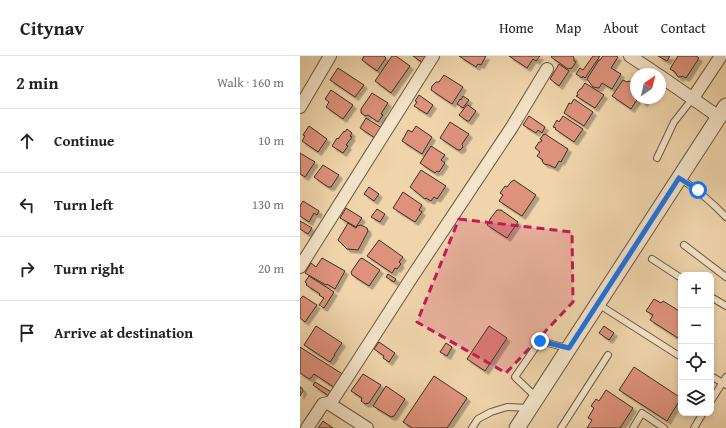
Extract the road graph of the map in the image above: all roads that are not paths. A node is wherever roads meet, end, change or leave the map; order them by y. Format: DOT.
graph roads {
  1 [pos="330,56"];
  2 [pos="433,56"];
  3 [pos="630,56"];
  4 [pos="719,57"];
  5 [pos="649,68"];
  6 [pos="548,69"];
  7 [pos="666,80"];
  8 [pos="693,98"];
  9 [pos="300,107"];
  10 [pos="723,112"];
  11 [pos="657,158"];
  12 [pos="679,178"];
  13 [pos="726,217"];
  14 [pos="684,245"];
  15 [pos="652,259"];
  16 [pos="300,267"];
  17 [pos="678,276"];
  18 [pos="726,277"];
  19 [pos="714,299"];
  20 [pos="598,304"];
  21 [pos="726,306"];
  22 [pos="569,348"];
  23 [pos="608,355"];
  24 [pos="678,355"];
  25 [pos="714,377"];
  26 [pos="725,382"];
  27 [pos="714,397"];
  28 [pos="533,403"];
  29 [pos="330,404"];
  30 [pos="701,416"];
  31 [pos="307,428"];
  32 [pos="366,428"];
  33 [pos="472,428"];
  34 [pos="517,428"];
  35 [pos="561,428"];
  36 [pos="633,428"];
  37 [pos="664,428"];
  38 [pos="694,428"];
  1 -- 9 [label="street"];
  2 -- 16 [label="street"];
  3 -- 5 [label="street"];
  4 -- 8 [label="street"];
  6 -- 29 [label="street"];
  7 -- 8 [label="street"];
  8 -- 10 [label="street"];
  8 -- 11 [label="lane"];
  10 -- 12 [label="street"];
  12 -- 13 [label="lane"];
  12 -- 20 [label="street"];
  14 -- 18 [label="lane"];
  15 -- 17 [label="lane"];
  19 -- 21 [label="lane"];
  20 -- 22 [label="street"];
  20 -- 24 [label="lane"];
  22 -- 28 [label="street"];
  22 -- 28 [label="lane"];
  23 -- 35 [label="lane"];
  25 -- 26 [label="lane"];
  26 -- 27 [label="lane"];
  28 -- 33 [label="lane"];
  28 -- 34 [label="street"];
  29 -- 31 [label="street"];
  29 -- 32 [label="street"];
  30 -- 38 [label="lane"];
  36 -- 37 [label="lane"];
}
